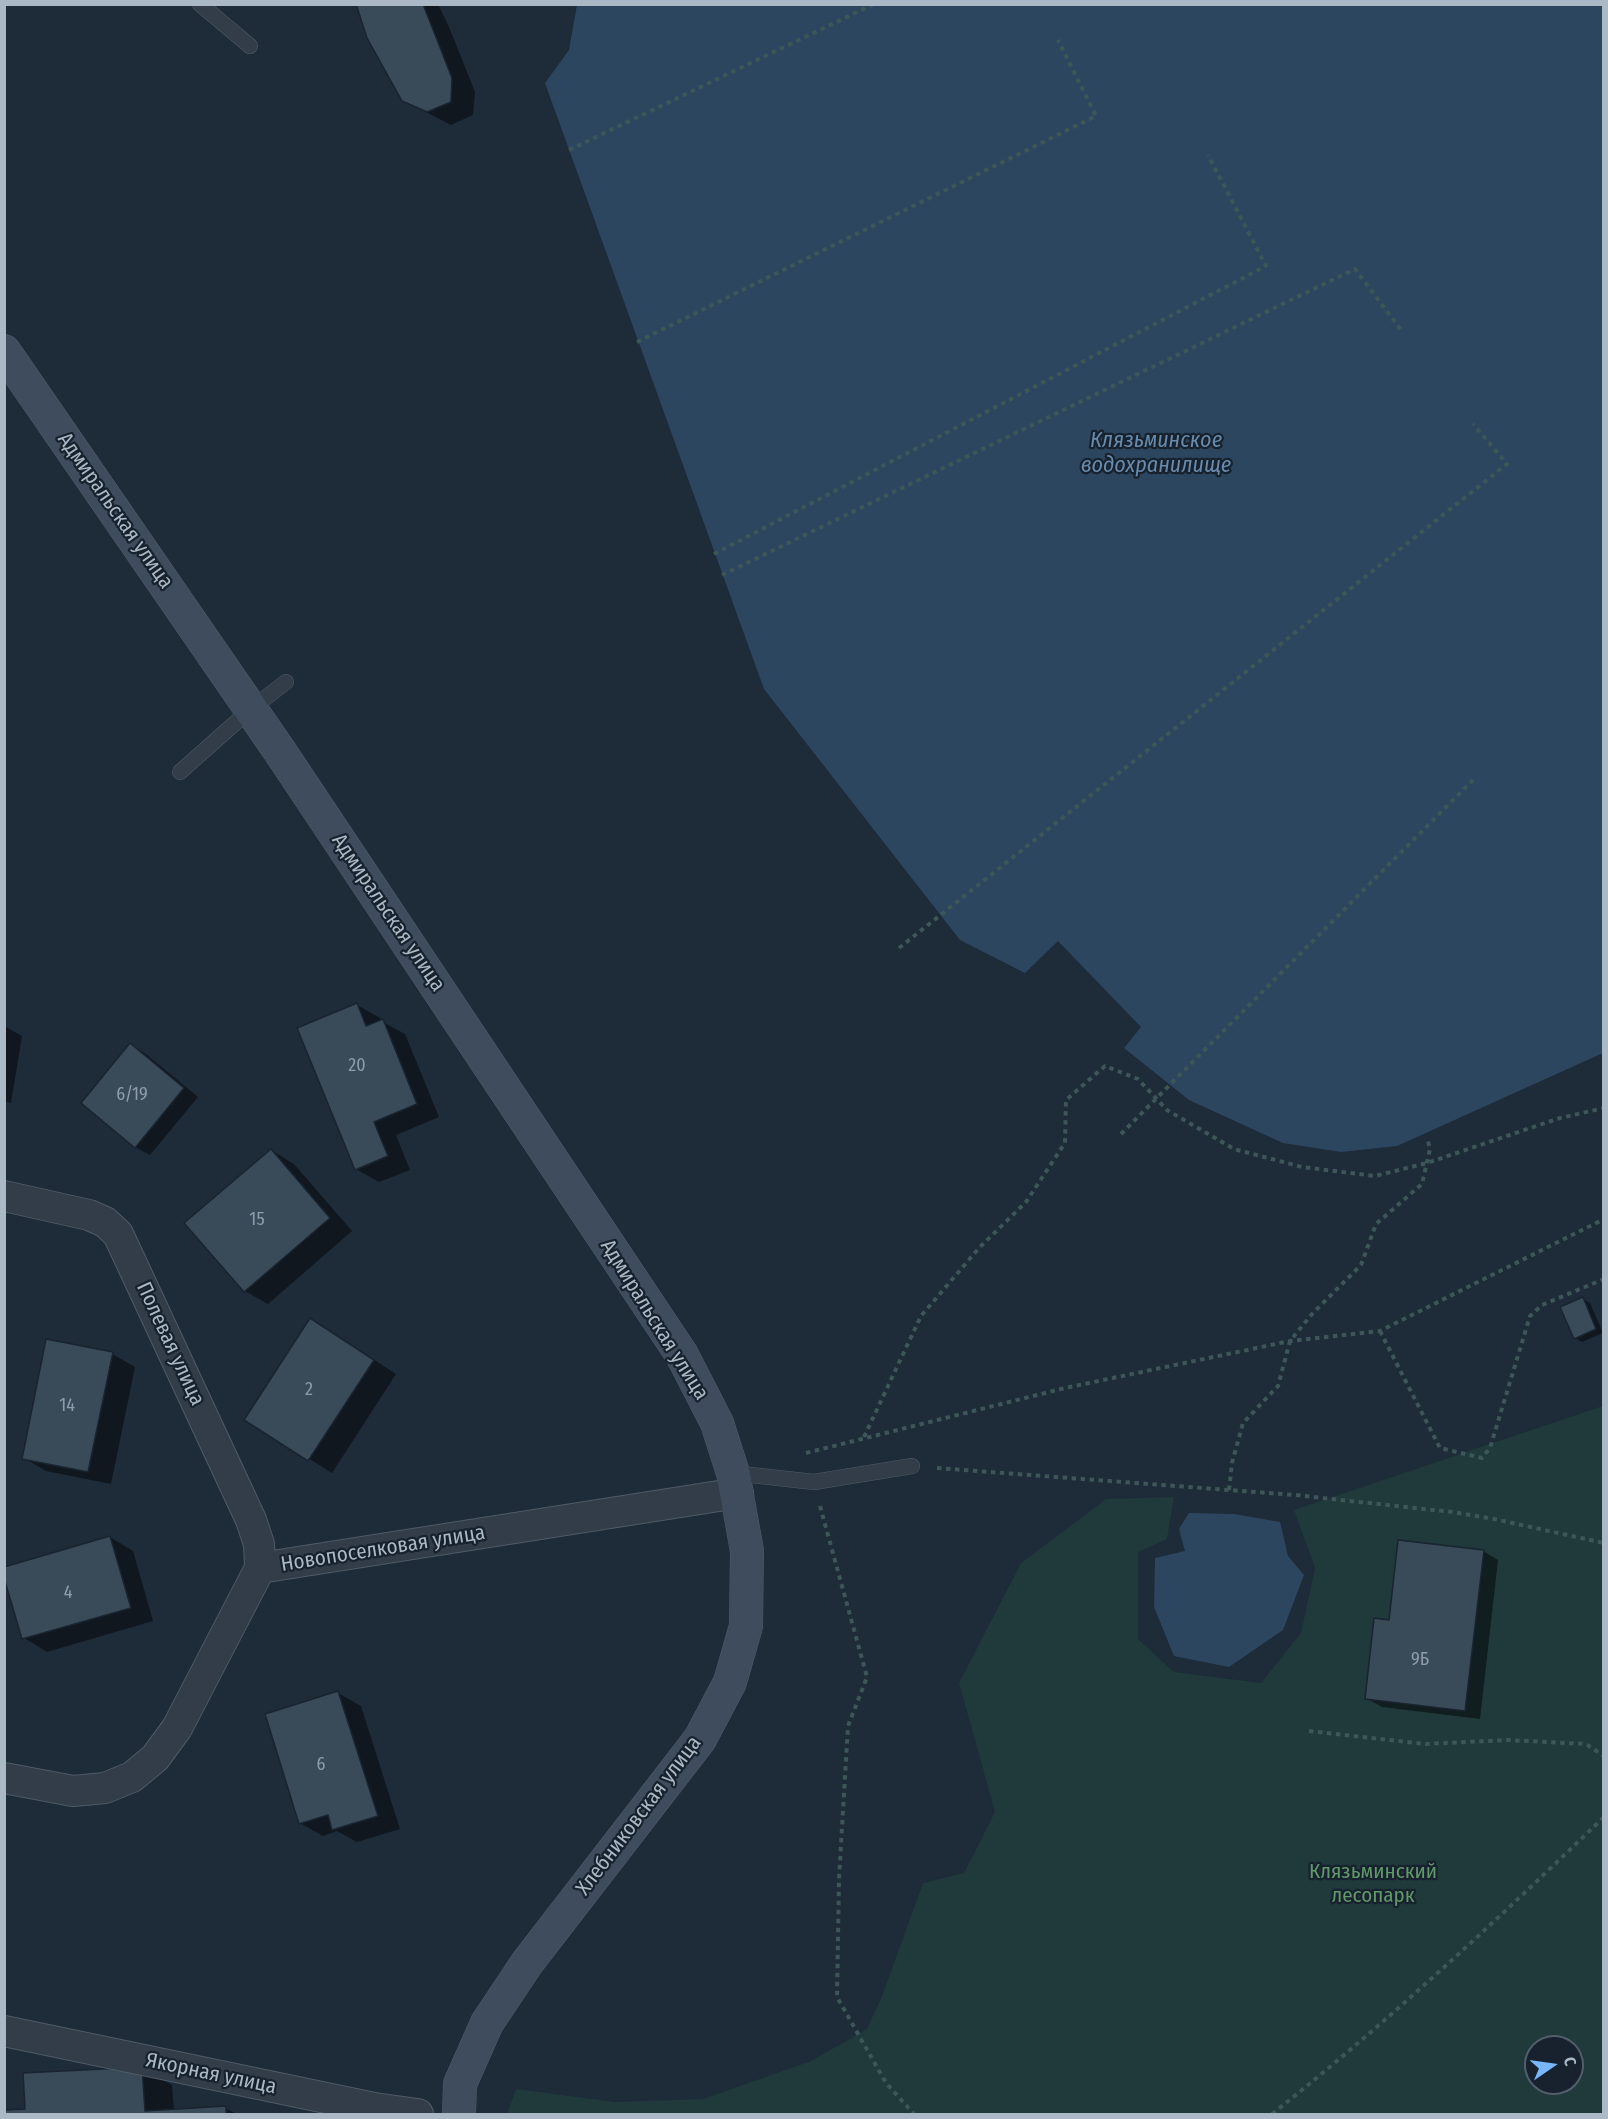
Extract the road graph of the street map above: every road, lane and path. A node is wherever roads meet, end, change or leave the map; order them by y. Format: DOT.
graph roads {
  1 [pos="200,4"];
  2 [pos="873,4"];
  3 [pos="1058,40"];
  4 [pos="249,46"];
  5 [pos="569,150"];
  6 [pos="1208,156"];
  7 [pos="1401,330"];
  8 [pos="637,342"];
  9 [pos="4,351"];
  10 [pos="1473,424"];
  11 [pos="714,554"];
  12 [pos="722,575"];
  13 [pos="285,682"];
  14 [pos="251,709"];
  15 [pos="180,772"];
  16 [pos="1473,780"];
  17 [pos="899,948"];
  18 [pos="1604,1108"];
  19 [pos="1121,1134"];
  20 [pos="1428,1141"];
  21 [pos="1427,1163"];
  22 [pos="4,1196"];
  23 [pos="1604,1219"];
  24 [pos="1604,1279"];
  25 [pos="1380,1330"];
  26 [pos="1290,1341"];
  27 [pos="864,1437"];
  28 [pos="799,1455"];
  29 [pos="912,1466"];
  30 [pos="814,1482"];
  31 [pos="736,1483"];
  32 [pos="1229,1490"];
  33 [pos="1604,1543"];
  34 [pos="260,1568"];
  35 [pos="1309,1731"];
  36 [pos="1604,1756"];
  37 [pos="4,1778"];
  38 [pos="1604,1817"];
  39 [pos="4,2031"];
  40 [pos="418,2115"];
  41 [pos="459,2115"];
  42 [pos="914,2115"];
  43 [pos="1272,2115"];
  1 -- 4 [label="lane"];
  2 -- 5 [label="path"];
  3 -- 8 [label="path"];
  6 -- 11 [label="path"];
  7 -- 12 [label="path"];
  9 -- 14 [label="street, Адмиральская улица"];
  10 -- 17 [label="path"];
  13 -- 14 [label="lane"];
  14 -- 15 [label="lane"];
  14 -- 31 [label="street, Адмиральская улица"];
  16 -- 19 [label="path"];
  18 -- 21 [label="path"];
  20 -- 21 [label="path"];
  21 -- 26 [label="path"];
  21 -- 27 [label="path"];
  22 -- 34 [label="street, Полевая улица"];
  23 -- 25 [label="path"];
  24 -- 25 [label="path"];
  25 -- 26 [label="path"];
  26 -- 27 [label="path"];
  26 -- 32 [label="path"];
  27 -- 28 [label="path"];
  29 -- 30 [label="lane"];
  29 -- 32 [label="path"];
  30 -- 31 [label="lane"];
  30 -- 42 [label="path"];
  31 -- 34 [label="street, Новопоселковая улица"];
  31 -- 41 [label="street, Хлебниковская улица"];
  32 -- 33 [label="path"];
  34 -- 37 [label="street, Новопоселковая улица"];
  35 -- 36 [label="path"];
  38 -- 43 [label="path"];
  39 -- 40 [label="street, Якорная улица"];
}
